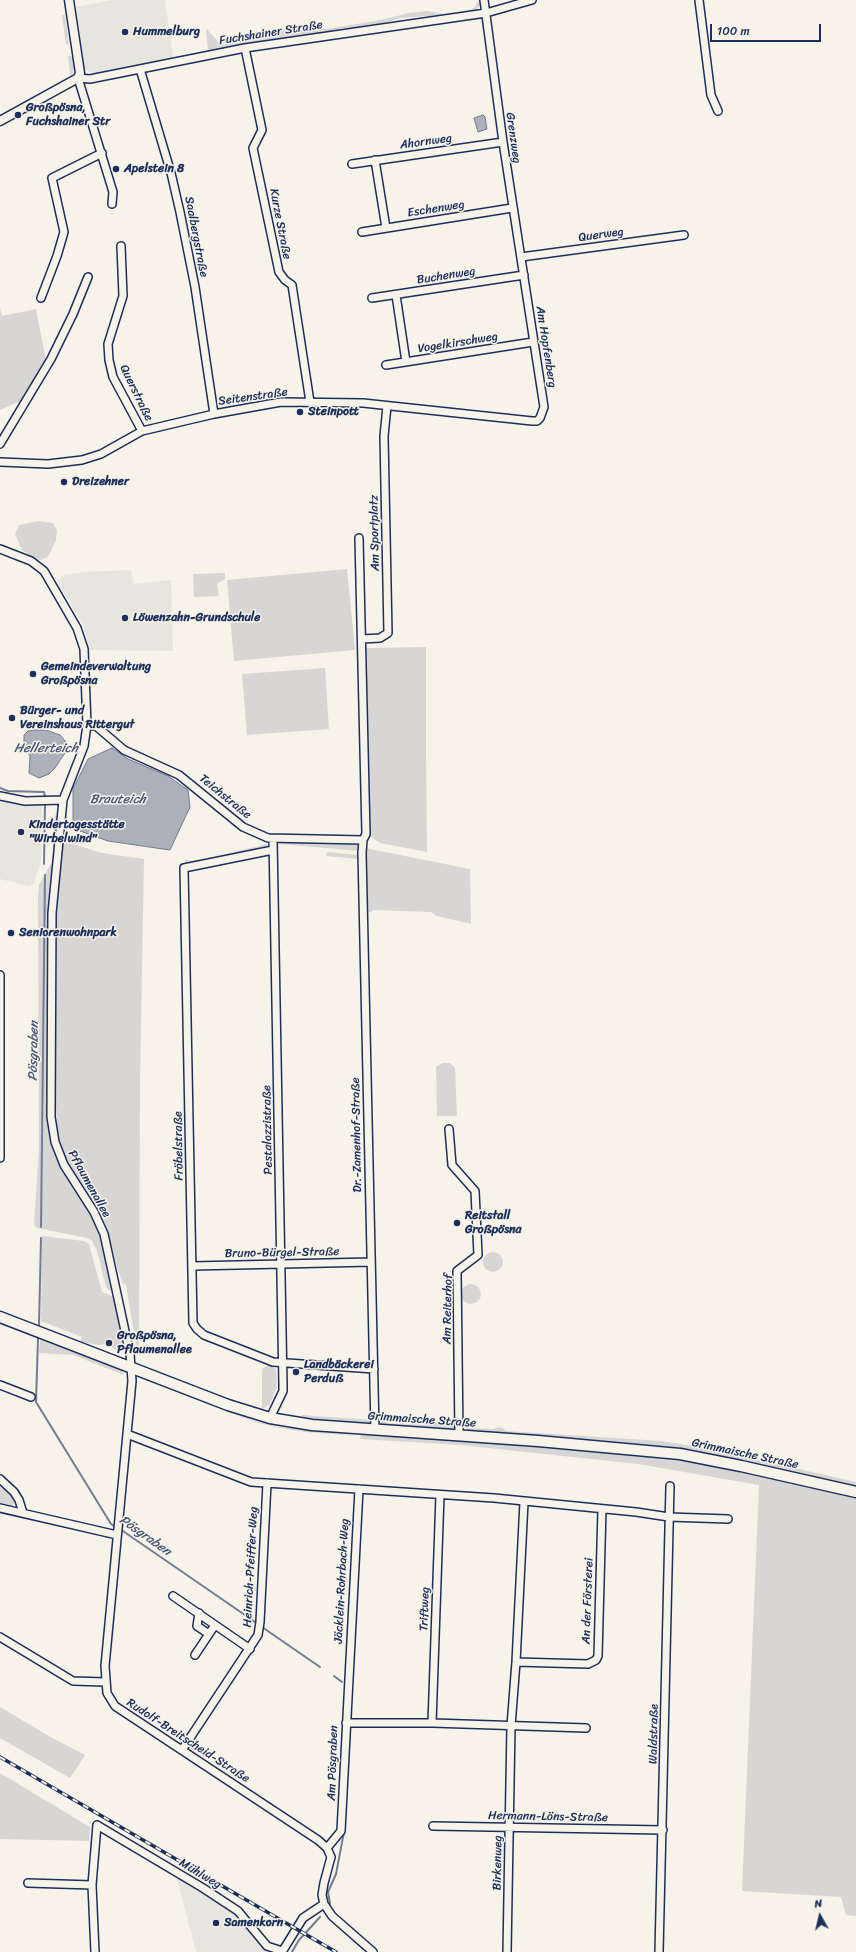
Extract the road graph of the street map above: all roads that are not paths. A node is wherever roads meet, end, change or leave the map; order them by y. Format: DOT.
graph roads {
  1 [pos="69,0"];
  2 [pos="484,0"];
  3 [pos="532,0"];
  4 [pos="699,0"];
  5 [pos="486,13"];
  6 [pos="245,48"];
  7 [pos="140,69"];
  8 [pos="78,78"];
  9 [pos="718,112"];
  10 [pos="0,121"];
  11 [pos="503,142"];
  12 [pos="102,153"];
  13 [pos="375,160"];
  14 [pos="352,164"];
  15 [pos="112,204"];
  16 [pos="512,208"];
  17 [pos="386,228"];
  18 [pos="362,232"];
  19 [pos="684,235"];
  20 [pos="121,246"];
  21 [pos="521,257"];
  22 [pos="88,277"];
  23 [pos="524,277"];
  24 [pos="396,295"];
  25 [pos="41,298"];
  26 [pos="372,298"];
  27 [pos="533,342"];
  28 [pos="406,362"];
  29 [pos="386,365"];
  30 [pos="310,402"];
  31 [pos="387,406"];
  32 [pos="214,414"];
  33 [pos="540,418"];
  34 [pos="142,431"];
  35 [pos="0,444"];
  36 [pos="0,462"];
  37 [pos="359,538"];
  38 [pos="0,549"];
  39 [pos="362,639"];
  40 [pos="87,724"];
  41 [pos="0,796"];
  42 [pos="63,800"];
  43 [pos="273,839"];
  44 [pos="363,840"];
  45 [pos="273,850"];
  46 [pos="0,975"];
  47 [pos="449,1129"];
  48 [pos="0,1158"];
  49 [pos="371,1262"];
  50 [pos="282,1265"];
  51 [pos="193,1266"];
  52 [pos="0,1317"];
  53 [pos="282,1364"];
  54 [pos="131,1368"];
  55 [pos="374,1369"];
  56 [pos="0,1385"];
  57 [pos="31,1397"];
  58 [pos="270,1418"];
  59 [pos="375,1430"];
  60 [pos="127,1434"];
  61 [pos="460,1435"];
  62 [pos="0,1479"];
  63 [pos="267,1483"];
  64 [pos="670,1486"];
  65 [pos="359,1489"];
  66 [pos="856,1492"];
  67 [pos="440,1495"];
  68 [pos="524,1502"];
  69 [pos="0,1508"];
  70 [pos="602,1509"];
  71 [pos="23,1513"];
  72 [pos="669,1517"];
  73 [pos="728,1519"];
  74 [pos="118,1530"];
  75 [pos="173,1596"];
  76 [pos="199,1613"];
  77 [pos="215,1625"];
  78 [pos="208,1634"];
  79 [pos="0,1637"];
  80 [pos="250,1649"];
  81 [pos="195,1655"];
  82 [pos="516,1662"];
  83 [pos="348,1679"];
  84 [pos="105,1682"];
  85 [pos="346,1723"];
  86 [pos="432,1724"];
  87 [pos="511,1726"];
  88 [pos="586,1728"];
  89 [pos="182,1750"];
  90 [pos="433,1826"];
  91 [pos="509,1827"];
  92 [pos="663,1830"];
  93 [pos="327,1848"];
  94 [pos="28,1883"];
  95 [pos="92,1885"];
  96 [pos="324,1904"];
  97 [pos="282,1951"];
  98 [pos="95,1952"];
  99 [pos="373,1952"];
  100 [pos="507,1952"];
  101 [pos="659,1952"];
  1 -- 8 [label="street"];
  2 -- 5 [label="street, Grenzweg"];
  3 -- 5 [label="street, Fuchshainer Straße"];
  4 -- 9 [label="street"];
  5 -- 6 [label="street, Fuchshainer Straße"];
  5 -- 11 [label="street, Grenzweg"];
  6 -- 7 [label="street, Fuchshainer Straße"];
  6 -- 30 [label="street, Kurze Straße"];
  7 -- 8 [label="street, Fuchshainer Straße"];
  7 -- 32 [label="street, Saalbergstraße"];
  8 -- 10 [label="street, Fuchshainer Straße"];
  8 -- 12 [label="street"];
  11 -- 13 [label="street, Ahornweg"];
  11 -- 16 [label="street, Grenzweg"];
  12 -- 15 [label="street"];
  12 -- 25 [label="street"];
  13 -- 14 [label="street, Ahornweg"];
  13 -- 17 [label="street"];
  16 -- 17 [label="street, Eschenweg"];
  16 -- 21 [label="street, Grenzweg"];
  17 -- 18 [label="street, Eschenweg"];
  19 -- 21 [label="street, Querweg"];
  20 -- 34 [label="street, Querstraße"];
  21 -- 23 [label="street, Grenzweg"];
  22 -- 35 [label="street"];
  23 -- 24 [label="street, Buchenweg"];
  23 -- 27 [label="street, Am Hopfenberg"];
  24 -- 26 [label="street, Buchenweg"];
  24 -- 28 [label="street"];
  27 -- 28 [label="street, Vogelkirschweg"];
  27 -- 33 [label="street, Am Hopfenberg"];
  28 -- 29 [label="street, Vogelkirschweg"];
  30 -- 31 [label="street, Seitenstraße"];
  30 -- 32 [label="street, Seitenstraße"];
  31 -- 33 [label="street, Seitenstraße"];
  31 -- 39 [label="street, Am Sportplatz"];
  32 -- 34 [label="street, Seitenstraße"];
  34 -- 36 [label="street, Seitenstraße"];
  37 -- 39 [label="street, Am Sportplatz"];
  38 -- 40 [label="street, Pflaumenallee"];
  39 -- 44 [label="street, Am Sportplatz"];
  40 -- 42 [label="street, Pflaumenallee"];
  40 -- 43 [label="street, Teichstraße"];
  41 -- 42 [label="street"];
  42 -- 54 [label="street, Pflaumenallee"];
  43 -- 44 [label="street, Teichstraße"];
  43 -- 45 [label="street, Pestalozzistraße"];
  44 -- 49 [label="street, Dr.-Zamenhof-Straße"];
  45 -- 50 [label="street, Pestalozzistraße"];
  45 -- 51 [label="street, Fröbelstraße"];
  46 -- 48 [label="street"];
  47 -- 61 [label="street, Am Reiterhof"];
  49 -- 50 [label="street, Bruno-Bürgel-Straße"];
  49 -- 55 [label="street, Dr.-Zamenhof-Straße"];
  50 -- 51 [label="street, Bruno-Bürgel-Straße"];
  50 -- 53 [label="street, Pestalozzistraße"];
  51 -- 53 [label="street, Fröbelstraße"];
  52 -- 54 [label="main road, Grimmaische Straße"];
  53 -- 55 [label="street, Fröbelstraße"];
  53 -- 58 [label="street, Pestalozzistraße"];
  54 -- 58 [label="main road, Grimmaische Straße"];
  54 -- 60 [label="street, Rudolf-Breitscheid-Straße"];
  55 -- 59 [label="street, Dr.-Zamenhof-Straße"];
  56 -- 57 [label="street"];
  58 -- 59 [label="main road, Grimmaische Straße"];
  59 -- 61 [label="main road, Grimmaische Straße"];
  60 -- 63 [label="street"];
  60 -- 74 [label="street, Rudolf-Breitscheid-Straße"];
  61 -- 66 [label="main road, Grimmaische Straße"];
  62 -- 71 [label="street"];
  63 -- 65 [label="street"];
  63 -- 80 [label="street, Heinrich-Pfeiffer-Weg"];
  64 -- 72 [label="street, Waldstraße"];
  65 -- 67 [label="street"];
  65 -- 83 [label="street, Jäcklein-Rohrbach-Weg"];
  67 -- 68 [label="street"];
  67 -- 86 [label="street, Triftweg"];
  68 -- 70 [label="street"];
  68 -- 82 [label="street"];
  69 -- 71 [label="street"];
  70 -- 72 [label="street"];
  70 -- 82 [label="street, An der Försterei"];
  71 -- 74 [label="street"];
  72 -- 73 [label="street"];
  72 -- 92 [label="street, Waldstraße"];
  74 -- 84 [label="street, Rudolf-Breitscheid-Straße"];
  75 -- 76 [label="street, Heinrich-Pfeiffer-Weg"];
  76 -- 77 [label="street, Heinrich-Pfeiffer-Weg"];
  76 -- 78 [label="street"];
  77 -- 78 [label="street"];
  77 -- 80 [label="street, Heinrich-Pfeiffer-Weg"];
  78 -- 81 [label="street"];
  79 -- 84 [label="street"];
  80 -- 89 [label="street, Heinrich-Pfeiffer-Weg"];
  82 -- 87 [label="street"];
  83 -- 85 [label="street, Am Pösgraben"];
  84 -- 89 [label="street, Rudolf-Breitscheid-Straße"];
  85 -- 86 [label="street"];
  85 -- 93 [label="street, Am Pösgraben"];
  86 -- 87 [label="street"];
  87 -- 88 [label="street"];
  87 -- 91 [label="street, Birkenweg"];
  89 -- 93 [label="street, Rudolf-Breitscheid-Straße"];
  90 -- 91 [label="street, Hermann-Löns-Straße"];
  91 -- 92 [label="street, Hermann-Löns-Straße"];
  91 -- 100 [label="street, Birkenweg"];
  92 -- 101 [label="street, Waldstraße"];
  93 -- 96 [label="street"];
  94 -- 95 [label="street"];
  95 -- 97 [label="street, Mühlweg"];
  95 -- 98 [label="street"];
  96 -- 97 [label="street, Mühlweg"];
  96 -- 99 [label="street"];
}
